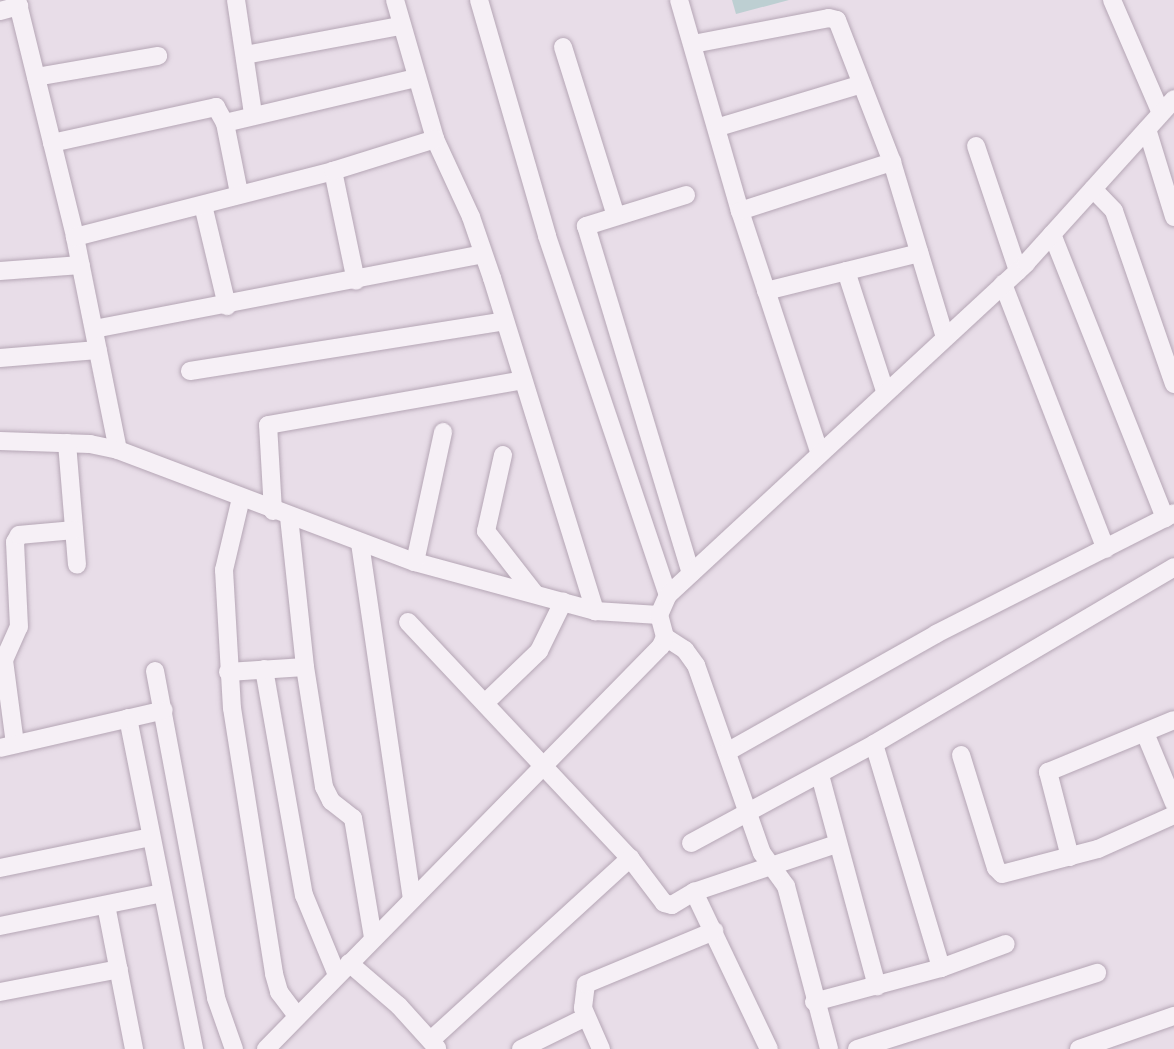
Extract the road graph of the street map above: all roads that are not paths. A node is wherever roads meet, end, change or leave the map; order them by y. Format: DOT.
graph roads {
  1 [pos="236,0"];
  2 [pos="395,0"];
  3 [pos="479,0"];
  4 [pos="679,0"];
  5 [pos="1112,0"];
  6 [pos="18,3"];
  7 [pos="0,11"];
  8 [pos="400,26"];
  9 [pos="693,44"];
  10 [pos="564,47"];
  11 [pos="245,55"];
  12 [pos="158,56"];
  13 [pos="36,77"];
  14 [pos="415,78"];
  15 [pos="862,84"];
  16 [pos="1170,105"];
  17 [pos="254,114"];
  18 [pos="225,123"];
  19 [pos="719,127"];
  20 [pos="1147,129"];
  21 [pos="435,139"];
  22 [pos="52,143"];
  23 [pos="976,146"];
  24 [pos="892,162"];
  25 [pos="333,172"];
  26 [pos="1093,189"];
  27 [pos="239,193"];
  28 [pos="686,195"];
  29 [pos="203,205"];
  30 [pos="740,211"];
  31 [pos="617,216"];
  32 [pos="1174,217"];
  33 [pos="1052,234"];
  34 [pos="75,237"];
  35 [pos="919,253"];
  36 [pos="483,254"];
  37 [pos="81,265"];
  38 [pos="0,271"];
  39 [pos="846,271"];
  40 [pos="1018,271"];
  41 [pos="356,281"];
  42 [pos="1003,284"];
  43 [pos="766,291"];
  44 [pos="227,306"];
  45 [pos="504,321"];
  46 [pos="94,329"];
  47 [pos="945,337"];
  48 [pos="98,350"];
  49 [pos="0,358"];
  50 [pos="190,371"];
  51 [pos="1173,377"];
  52 [pos="523,380"];
  53 [pos="885,391"];
  54 [pos="443,432"];
  55 [pos="0,442"];
  56 [pos="67,443"];
  57 [pos="118,450"];
  58 [pos="819,452"];
  59 [pos="503,455"];
  60 [pos="241,498"];
  61 [pos="281,514"];
  62 [pos="1169,516"];
  63 [pos="74,530"];
  64 [pos="360,543"];
  65 [pos="1106,549"];
  66 [pos="415,562"];
  67 [pos="77,565"];
  68 [pos="1174,567"];
  69 [pos="691,574"];
  70 [pos="536,594"];
  71 [pos="668,595"];
  72 [pos="563,602"];
  73 [pos="595,611"];
  74 [pos="659,615"];
  75 [pos="408,622"];
  76 [pos="666,637"];
  77 [pos="305,667"];
  78 [pos="264,669"];
  79 [pos="155,671"];
  80 [pos="228,672"];
  81 [pos="485,703"];
  82 [pos="164,710"];
  83 [pos="128,718"];
  84 [pos="1174,720"];
  85 [pos="1145,733"];
  86 [pos="874,744"];
  87 [pos="8,746"];
  88 [pos="727,752"];
  89 [pos="961,755"];
  90 [pos="544,765"];
  91 [pos="820,775"];
  92 [pos="1174,803"];
  93 [pos="1174,815"];
  94 [pos="748,816"];
  95 [pos="151,837"];
  96 [pos="691,844"];
  97 [pos="837,844"];
  98 [pos="1069,857"];
  99 [pos="630,858"];
  100 [pos="768,865"];
  101 [pos="0,869"];
  102 [pos="694,892"];
  103 [pos="162,893"];
  104 [pos="412,899"];
  105 [pos="106,905"];
  106 [pos="0,926"];
  107 [pos="714,931"];
  108 [pos="373,938"];
  109 [pos="1006,944"];
  110 [pos="942,968"];
  111 [pos="119,969"];
  112 [pos="343,969"];
  113 [pos="1097,973"];
  114 [pos="877,986"];
  115 [pos="0,992"];
  116 [pos="814,1002"];
  117 [pos="297,1016"];
  118 [pos="586,1017"];
  119 [pos="1173,1020"];
  120 [pos="434,1044"];
  121 [pos="134,1049"];
  122 [pos="194,1049"];
  123 [pos="234,1049"];
  124 [pos="265,1049"];
  125 [pos="521,1049"];
  126 [pos="601,1049"];
  127 [pos="769,1049"];
  128 [pos="828,1049"];
  129 [pos="858,1049"];
  130 [pos="1079,1049"];
  1 -- 11 [label="street"];
  2 -- 8 [label="street"];
  3 -- 71 [label="street"];
  4 -- 9 [label="street"];
  5 -- 16 [label="street"];
  6 -- 7 [label="street"];
  6 -- 13 [label="street"];
  8 -- 11 [label="street"];
  8 -- 14 [label="street"];
  9 -- 15 [label="street"];
  9 -- 19 [label="street"];
  10 -- 31 [label="street"];
  11 -- 17 [label="street"];
  12 -- 13 [label="street"];
  13 -- 22 [label="street"];
  14 -- 17 [label="street"];
  14 -- 21 [label="street"];
  15 -- 19 [label="street"];
  15 -- 24 [label="street"];
  16 -- 20 [label="street"];
  17 -- 18 [label="street"];
  18 -- 22 [label="street"];
  18 -- 27 [label="street"];
  19 -- 30 [label="street"];
  20 -- 26 [label="street"];
  20 -- 32 [label="street"];
  21 -- 25 [label="street"];
  21 -- 36 [label="street"];
  22 -- 34 [label="street"];
  23 -- 40 [label="street"];
  24 -- 30 [label="street"];
  24 -- 35 [label="street"];
  25 -- 27 [label="street"];
  25 -- 41 [label="street"];
  26 -- 33 [label="street"];
  26 -- 51 [label="street"];
  27 -- 29 [label="street"];
  28 -- 31 [label="street"];
  29 -- 34 [label="street"];
  29 -- 44 [label="street"];
  30 -- 43 [label="street"];
  31 -- 69 [label="street"];
  33 -- 40 [label="street"];
  33 -- 62 [label="street"];
  34 -- 37 [label="street"];
  35 -- 39 [label="street"];
  35 -- 47 [label="street"];
  36 -- 41 [label="street"];
  36 -- 45 [label="street"];
  37 -- 38 [label="street"];
  37 -- 46 [label="street"];
  39 -- 43 [label="street"];
  39 -- 53 [label="street"];
  40 -- 42 [label="street"];
  41 -- 44 [label="street"];
  42 -- 47 [label="street"];
  42 -- 65 [label="street"];
  43 -- 58 [label="street"];
  44 -- 46 [label="street"];
  45 -- 50 [label="street"];
  45 -- 52 [label="street"];
  46 -- 48 [label="street"];
  47 -- 53 [label="street"];
  48 -- 49 [label="street"];
  48 -- 57 [label="street"];
  52 -- 61 [label="street"];
  52 -- 73 [label="street"];
  53 -- 58 [label="street"];
  54 -- 66 [label="street"];
  55 -- 56 [label="street"];
  56 -- 57 [label="street"];
  56 -- 63 [label="street"];
  57 -- 60 [label="street"];
  58 -- 69 [label="street"];
  59 -- 70 [label="street"];
  60 -- 61 [label="street"];
  60 -- 80 [label="street"];
  61 -- 64 [label="street"];
  61 -- 77 [label="street"];
  62 -- 65 [label="street"];
  63 -- 67 [label="street"];
  63 -- 87 [label="street"];
  64 -- 66 [label="street"];
  64 -- 104 [label="street"];
  65 -- 88 [label="street"];
  66 -- 70 [label="street"];
  68 -- 86 [label="street"];
  69 -- 71 [label="street"];
  70 -- 72 [label="street"];
  71 -- 74 [label="street"];
  72 -- 73 [label="street"];
  72 -- 81 [label="street"];
  73 -- 74 [label="street"];
  74 -- 76 [label="street"];
  75 -- 81 [label="street"];
  76 -- 88 [label="street"];
  76 -- 90 [label="street"];
  77 -- 78 [label="street"];
  77 -- 108 [label="street"];
  78 -- 80 [label="street"];
  78 -- 112 [label="street"];
  79 -- 82 [label="street"];
  80 -- 117 [label="street"];
  81 -- 90 [label="street"];
  82 -- 83 [label="street"];
  82 -- 123 [label="street"];
  83 -- 87 [label="street"];
  83 -- 95 [label="street"];
  84 -- 85 [label="street"];
  85 -- 92 [label="street"];
  85 -- 98 [label="street"];
  86 -- 91 [label="street"];
  86 -- 110 [label="street"];
  88 -- 94 [label="street"];
  89 -- 98 [label="street"];
  90 -- 99 [label="street"];
  90 -- 104 [label="street"];
  91 -- 94 [label="street"];
  91 -- 97 [label="street"];
  93 -- 98 [label="street"];
  94 -- 96 [label="street"];
  94 -- 100 [label="street"];
  95 -- 101 [label="street"];
  95 -- 103 [label="street"];
  97 -- 100 [label="street"];
  97 -- 114 [label="street"];
  99 -- 102 [label="street"];
  99 -- 120 [label="street"];
  100 -- 102 [label="street"];
  100 -- 116 [label="street"];
  102 -- 107 [label="street"];
  103 -- 105 [label="street"];
  103 -- 122 [label="street"];
  104 -- 108 [label="street"];
  105 -- 106 [label="street"];
  105 -- 111 [label="street"];
  107 -- 118 [label="street"];
  107 -- 127 [label="street"];
  108 -- 112 [label="street"];
  109 -- 110 [label="street"];
  110 -- 114 [label="street"];
  111 -- 115 [label="street"];
  111 -- 121 [label="street"];
  112 -- 117 [label="street"];
  112 -- 120 [label="street"];
  113 -- 129 [label="street"];
  114 -- 116 [label="street"];
  116 -- 128 [label="street"];
  117 -- 124 [label="street"];
  118 -- 125 [label="street"];
  118 -- 126 [label="street"];
  119 -- 130 [label="street"];
}
